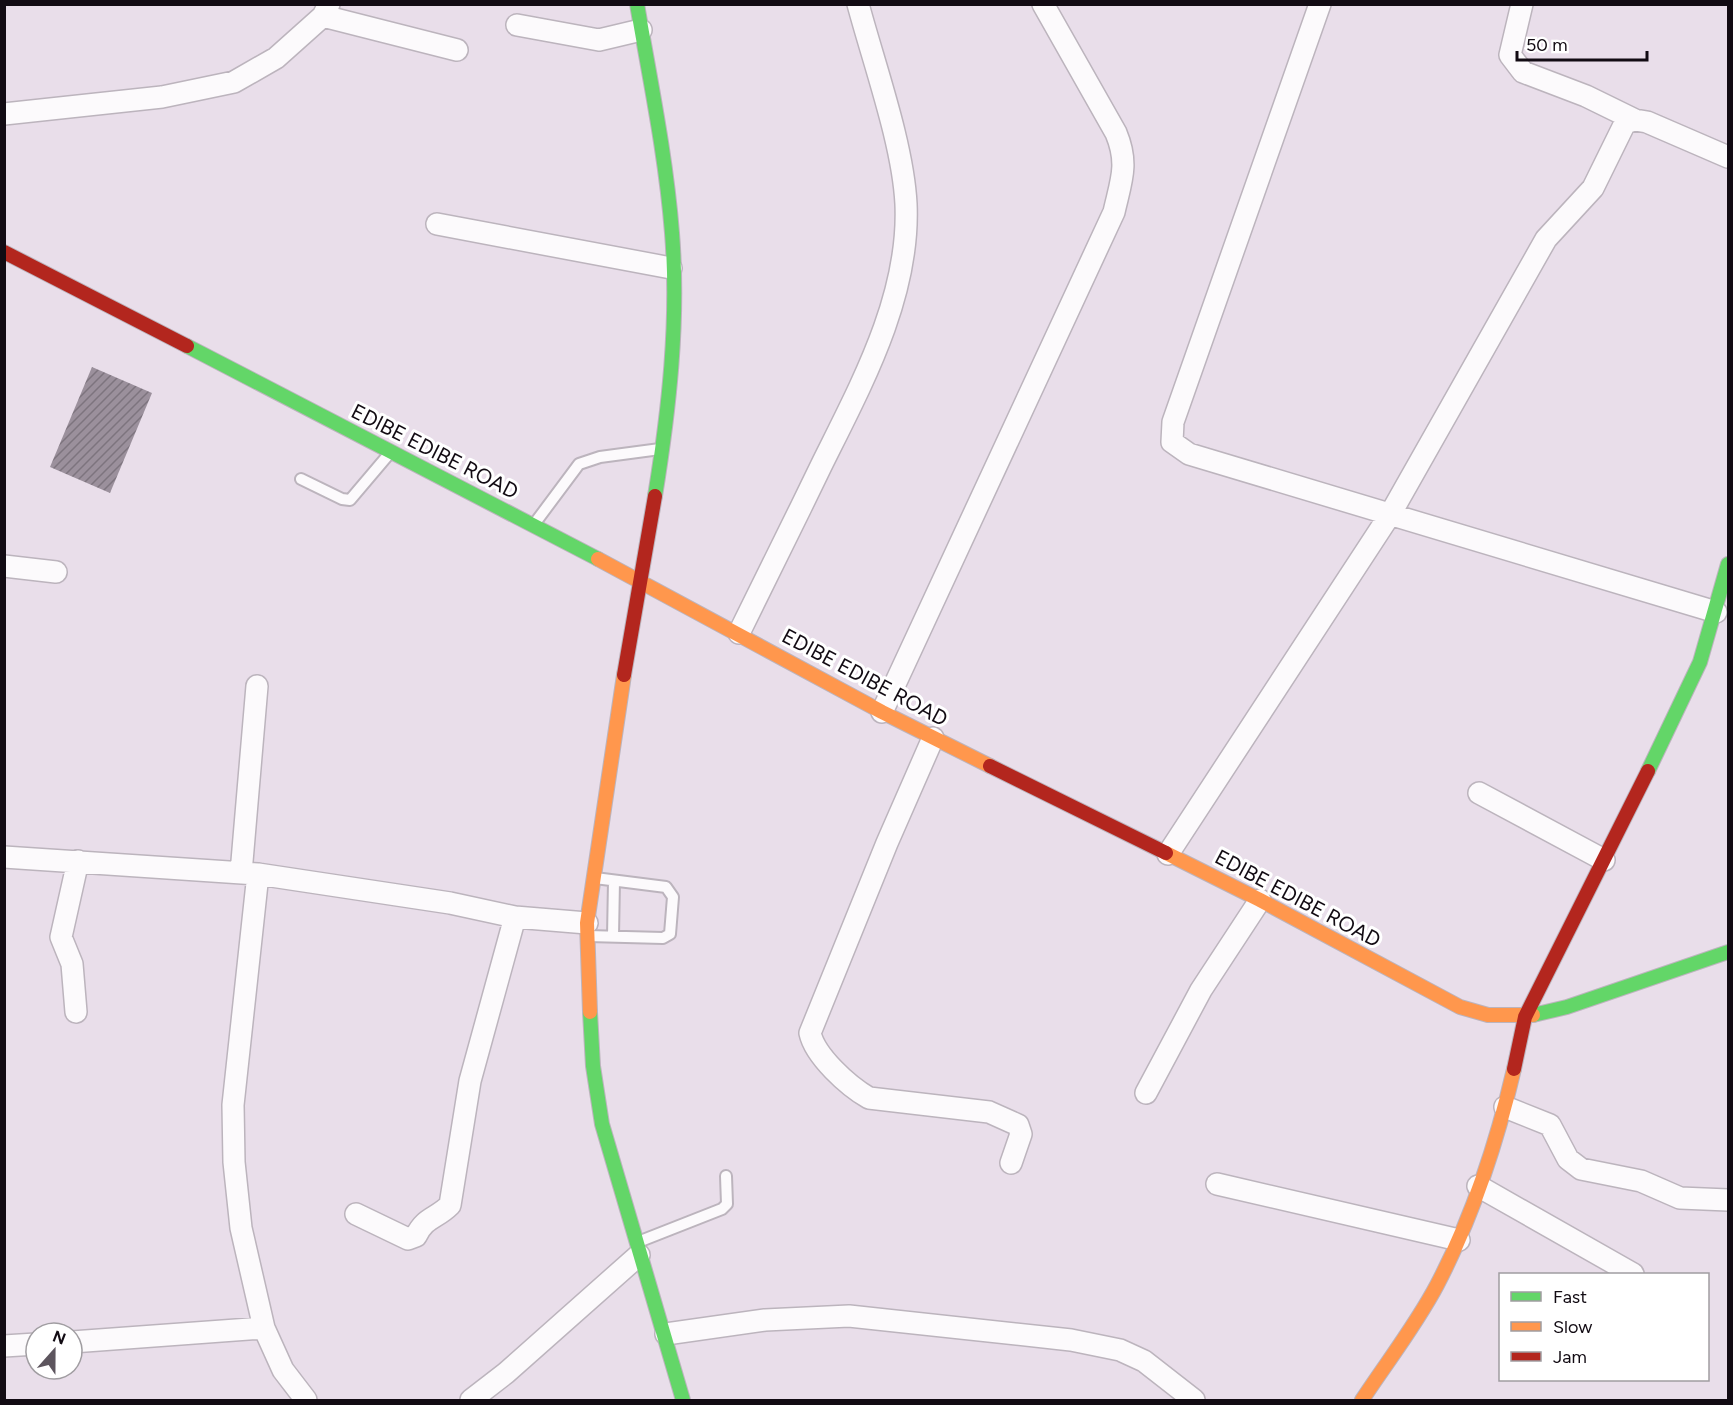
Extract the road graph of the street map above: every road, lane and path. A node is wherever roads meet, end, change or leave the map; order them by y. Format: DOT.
graph roads {
  1 [pos="637,4"];
  2 [pos="858,4"];
  3 [pos="1043,4"];
  4 [pos="1320,4"];
  5 [pos="1522,4"];
  6 [pos="326,10"];
  7 [pos="516,25"];
  8 [pos="641,30"];
  9 [pos="457,50"];
  10 [pos="4,114"];
  11 [pos="1635,120"];
  12 [pos="1728,157"];
  13 [pos="436,224"];
  14 [pos="4,252"];
  15 [pos="671,268"];
  16 [pos="663,449"];
  17 [pos="391,452"];
  18 [pos="301,479"];
  19 [pos="1391,513"];
  20 [pos="533,525"];
  21 [pos="1728,564"];
  22 [pos="4,566"];
  23 [pos="56,572"];
  24 [pos="639,580"];
  25 [pos="1716,612"];
  26 [pos="739,633"];
  27 [pos="257,686"];
  28 [pos="882,712"];
  29 [pos="933,738"];
  30 [pos="1479,793"];
  31 [pos="1168,854"];
  32 [pos="4,857"];
  33 [pos="1604,860"];
  34 [pos="78,861"];
  35 [pos="250,873"];
  36 [pos="594,878"];
  37 [pos="614,880"];
  38 [pos="1260,900"];
  39 [pos="515,916"];
  40 [pos="588,929"];
  41 [pos="613,936"];
  42 [pos="1728,952"];
  43 [pos="76,1012"];
  44 [pos="1525,1017"];
  45 [pos="1146,1093"];
  46 [pos="1505,1107"];
  47 [pos="1011,1163"];
  48 [pos="726,1176"];
  49 [pos="1217,1184"];
  50 [pos="1478,1186"];
  51 [pos="1728,1200"];
  52 [pos="356,1214"];
  53 [pos="1459,1240"];
  54 [pos="637,1249"];
  55 [pos="1630,1273"];
  56 [pos="264,1328"];
  57 [pos="666,1334"];
  58 [pos="84,1341"];
  59 [pos="24,1345"];
  60 [pos="4,1346"];
  61 [pos="306,1401"];
  62 [pos="471,1401"];
  63 [pos="683,1401"];
  64 [pos="1194,1401"];
  65 [pos="1362,1401"];
  1 -- 8 [label="street"];
  2 -- 26 [label="street"];
  3 -- 28 [label="street"];
  4 -- 19 [label="street"];
  5 -- 11 [label="street"];
  6 -- 9 [label="street"];
  6 -- 10 [label="street"];
  7 -- 8 [label="street"];
  8 -- 15 [label="street"];
  11 -- 12 [label="street"];
  11 -- 19 [label="street"];
  13 -- 15 [label="street"];
  14 -- 17 [label="street, EDIBE EDIBE ROAD"];
  15 -- 16 [label="street"];
  16 -- 20 [label="lane"];
  16 -- 24 [label="street"];
  17 -- 18 [label="lane"];
  17 -- 20 [label="street, EDIBE EDIBE ROAD"];
  19 -- 25 [label="street"];
  19 -- 31 [label="street"];
  20 -- 24 [label="street, EDIBE EDIBE ROAD"];
  21 -- 25 [label="street"];
  22 -- 23 [label="street"];
  24 -- 26 [label="street, EDIBE EDIBE ROAD"];
  24 -- 36 [label="street"];
  25 -- 33 [label="street"];
  26 -- 28 [label="street, EDIBE EDIBE ROAD"];
  27 -- 35 [label="street"];
  28 -- 29 [label="street, EDIBE EDIBE ROAD"];
  29 -- 31 [label="street, EDIBE EDIBE ROAD"];
  29 -- 47 [label="street"];
  30 -- 33 [label="street"];
  31 -- 38 [label="street, EDIBE EDIBE ROAD"];
  32 -- 34 [label="street"];
  33 -- 44 [label="street"];
  34 -- 35 [label="street"];
  34 -- 43 [label="street"];
  35 -- 39 [label="street"];
  35 -- 56 [label="street"];
  36 -- 37 [label="lane"];
  36 -- 40 [label="street"];
  37 -- 41 [label="lane"];
  37 -- 41 [label="lane"];
  38 -- 44 [label="street, EDIBE EDIBE ROAD"];
  38 -- 45 [label="street"];
  39 -- 40 [label="street"];
  39 -- 52 [label="street"];
  40 -- 41 [label="lane"];
  40 -- 54 [label="street"];
  42 -- 44 [label="street, EDIBE EDIBE ROAD"];
  44 -- 46 [label="street"];
  46 -- 50 [label="street"];
  46 -- 51 [label="street"];
  48 -- 54 [label="lane"];
  49 -- 53 [label="street"];
  50 -- 53 [label="street"];
  50 -- 55 [label="street"];
  53 -- 65 [label="street"];
  54 -- 57 [label="street"];
  54 -- 62 [label="street"];
  56 -- 58 [label="street"];
  56 -- 61 [label="street"];
  57 -- 63 [label="street"];
  57 -- 64 [label="street"];
  59 -- 60 [label="street"];
}
